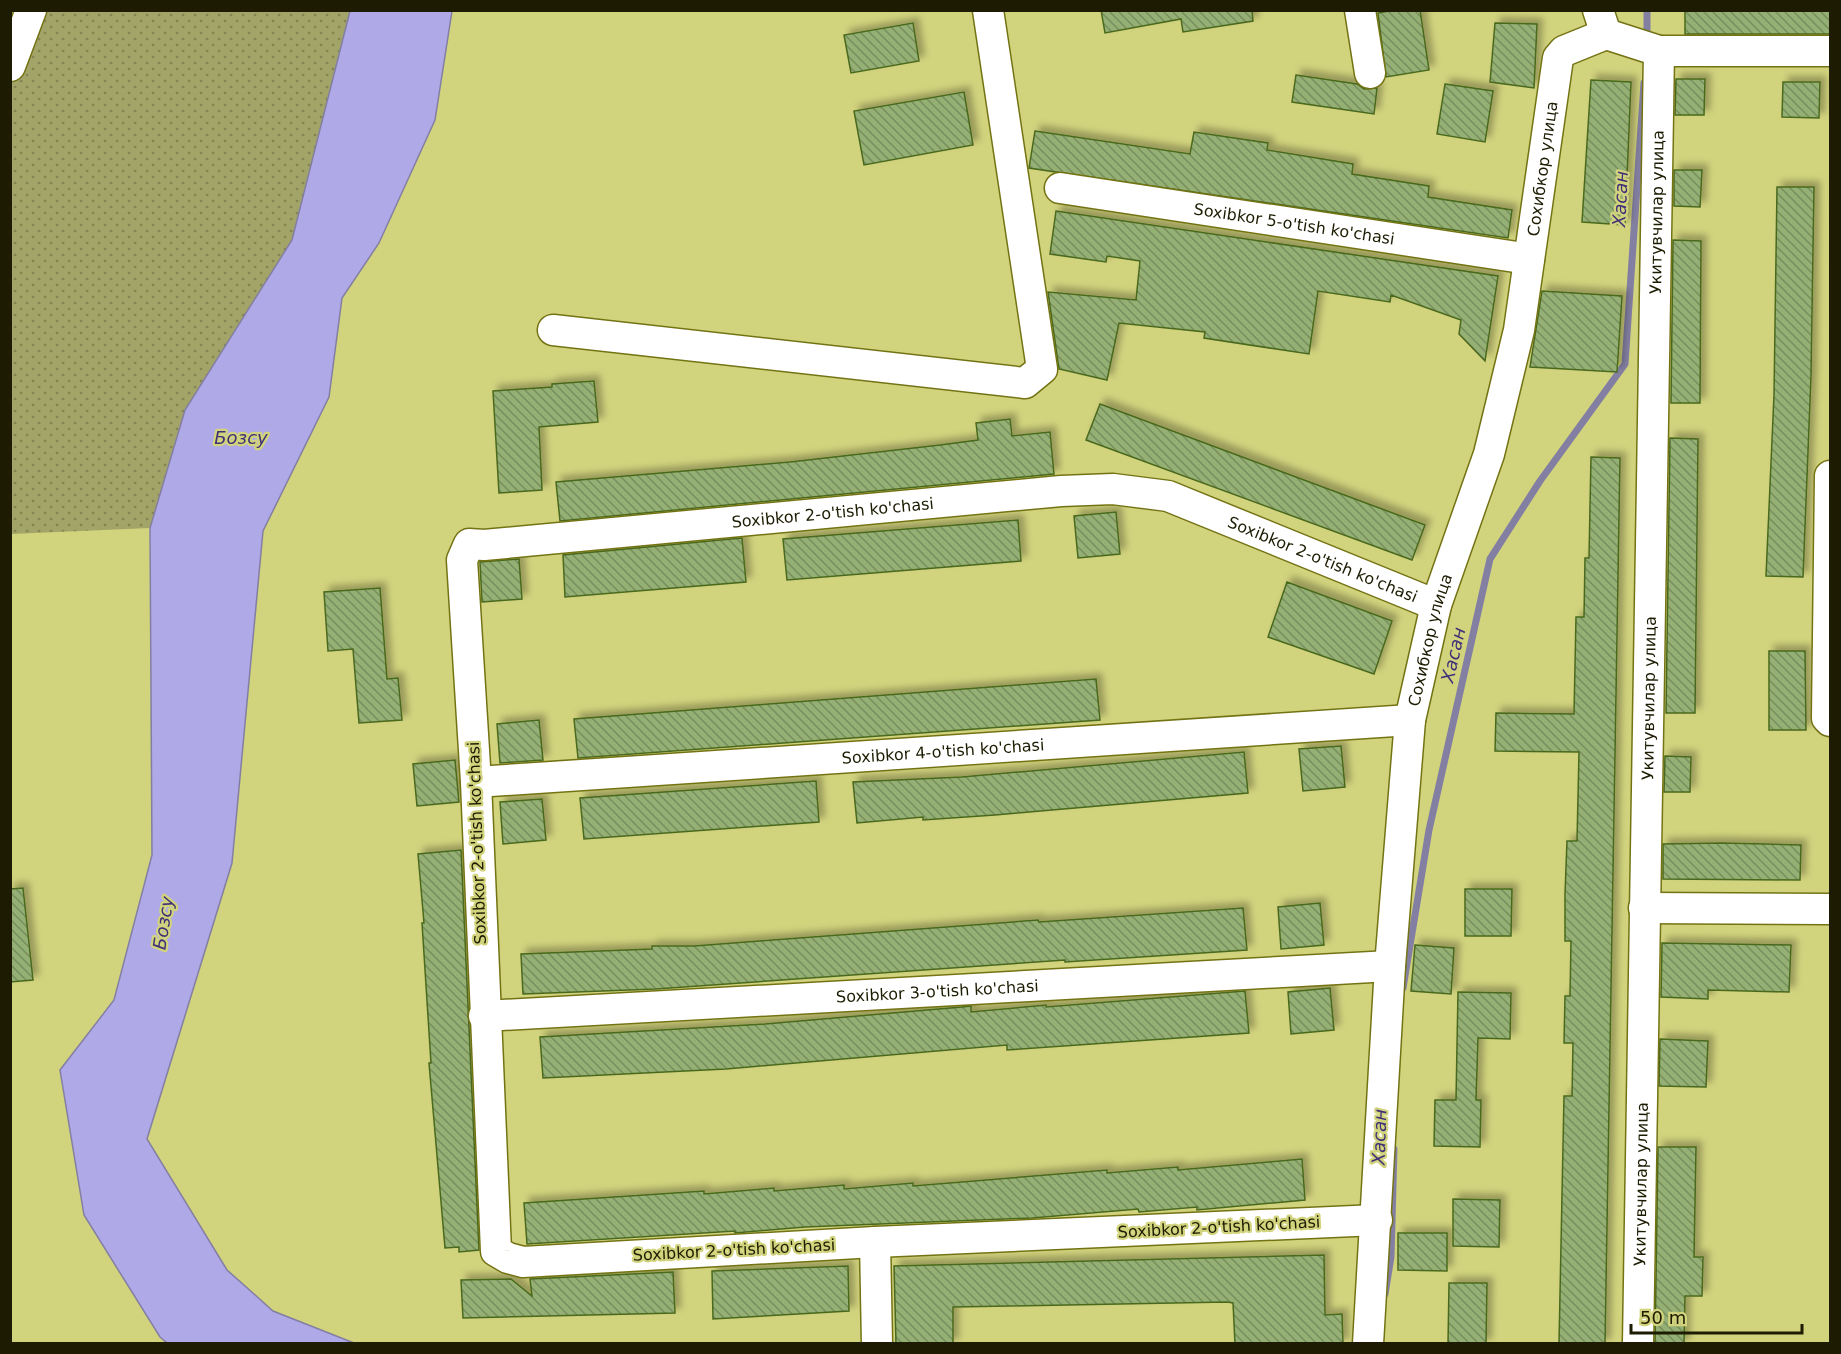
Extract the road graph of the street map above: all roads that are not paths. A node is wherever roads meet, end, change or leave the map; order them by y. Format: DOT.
graph roads {
  1 [pos="30,10"];
  2 [pos="988,10"];
  3 [pos="1360,10"];
  4 [pos="1612,29"];
  5 [pos="1659,51"];
  6 [pos="1830,51"];
  7 [pos="10,66"];
  8 [pos="1370,73"];
  9 [pos="1060,188"];
  10 [pos="1529,260"];
  11 [pos="553,330"];
  12 [pos="1830,476"];
  13 [pos="1436,605"];
  14 [pos="1410,720"];
  15 [pos="1830,721"];
  16 [pos="476,782"];
  17 [pos="1644,908"];
  18 [pos="1830,909"];
  19 [pos="1390,966"];
  20 [pos="484,1016"];
  21 [pos="1377,1220"];
  22 [pos="875,1242"];
  23 [pos="877,1344"];
  24 [pos="1368,1344"];
  25 [pos="1638,1344"];
  1 -- 7 [label="street"];
  2 -- 11 [label="street"];
  3 -- 8 [label="street"];
  4 -- 5 [label="street, Сохибкор улица"];
  4 -- 10 [label="street, Сохибкор улица"];
  5 -- 6 [label="street, Сохибкор улица"];
  5 -- 17 [label="street, Укитувчилар улица"];
  9 -- 10 [label="street, Soxibkor 5-o'tish ko'chasi"];
  10 -- 13 [label="street, Сохибкор улица"];
  12 -- 15 [label="street"];
  13 -- 14 [label="street, Сохибкор улица"];
  13 -- 16 [label="street, Soxibkor 2-o'tish ko'chasi"];
  14 -- 16 [label="street, Soxibkor 4-o'tish ko'chasi"];
  14 -- 19 [label="street, Сохибкор улица"];
  16 -- 20 [label="street, Soxibkor 2-o'tish ko'chasi"];
  17 -- 18 [label="street"];
  17 -- 25 [label="street, Укитувчилар улица"];
  19 -- 20 [label="street, Soxibkor 3-o'tish ko'chasi"];
  19 -- 21 [label="street, Сохибкор улица"];
  20 -- 22 [label="street, Soxibkor 2-o'tish ko'chasi"];
  21 -- 22 [label="street, Soxibkor 2-o'tish ko'chasi"];
  21 -- 24 [label="street, Сохибкор улица"];
  22 -- 23 [label="street"];
}
